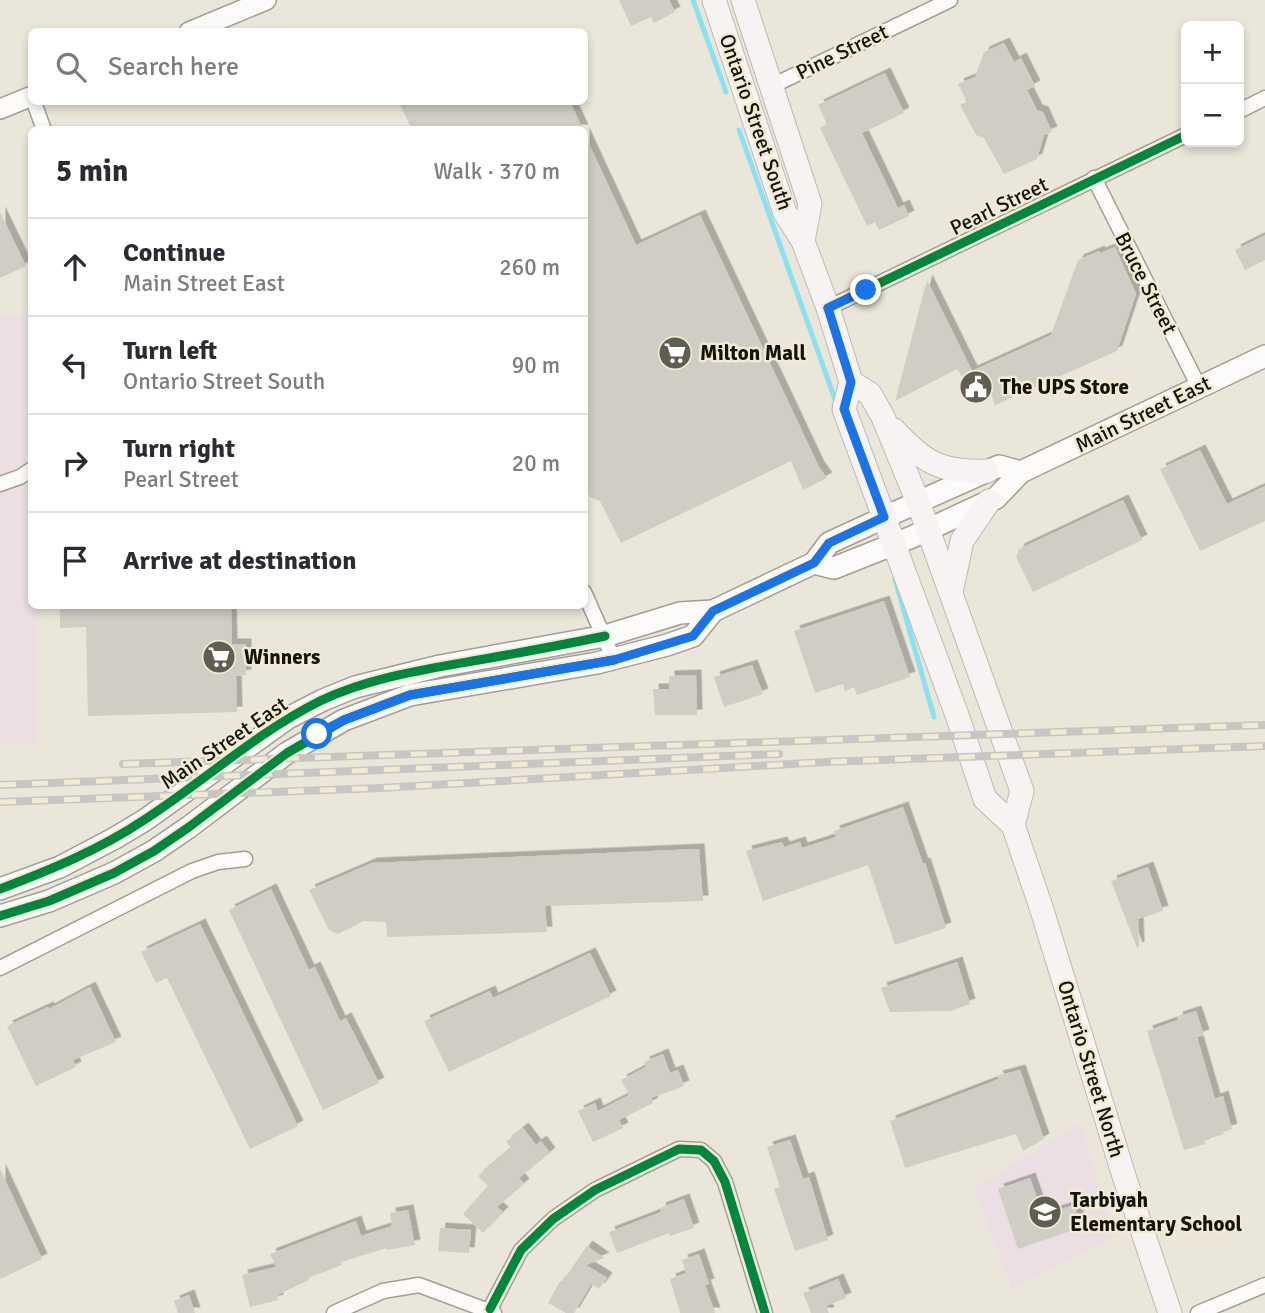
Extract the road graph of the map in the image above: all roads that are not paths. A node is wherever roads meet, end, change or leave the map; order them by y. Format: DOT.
graph roads {
  1 [pos="266,0"];
  2 [pos="714,0"];
  3 [pos="743,0"];
  4 [pos="950,0"];
  5 [pos="199,28"];
  6 [pos="772,86"];
  7 [pos="28,98"];
  8 [pos="1265,98"];
  9 [pos="35,105"];
  10 [pos="1244,108"];
  11 [pos="0,109"];
  12 [pos="43,126"];
  13 [pos="1181,137"];
  14 [pos="1094,178"];
  15 [pos="803,241"];
  16 [pos="828,308"];
  17 [pos="1265,356"];
  18 [pos="851,382"];
  19 [pos="1199,387"];
  20 [pos="883,417"];
  21 [pos="987,471"];
  22 [pos="28,472"];
  23 [pos="1021,472"];
  24 [pos="0,484"];
  25 [pos="989,501"];
  26 [pos="918,502"];
  27 [pos="884,517"];
  28 [pos="927,530"];
  29 [pos="894,544"];
  30 [pos="814,563"];
  31 [pos="951,592"];
  32 [pos="588,600"];
  33 [pos="713,611"];
  34 [pos="605,636"];
  35 [pos="614,660"];
  36 [pos="1013,825"];
  37 [pos="244,859"];
  38 [pos="0,889"];
  39 [pos="0,916"];
  40 [pos="0,968"];
  41 [pos="1265,1285"];
  42 [pos="492,1311"];
  43 [pos="334,1313"];
  44 [pos="765,1313"];
  45 [pos="1170,1313"];
  46 [pos="1198,1313"];
  1 -- 5 [label="street"];
  2 -- 15 [label="main road, Ontario Street South"];
  3 -- 6 [label="main road, Ontario Street South"];
  4 -- 6 [label="street, Pine Street"];
  6 -- 15 [label="main road, Ontario Street South"];
  7 -- 11 [label="street"];
  8 -- 10 [label="street"];
  9 -- 12 [label="street"];
  13 -- 14 [label="street, Pearl Street"];
  14 -- 16 [label="street, Pearl Street"];
  14 -- 19 [label="street, Bruce Street"];
  15 -- 16 [label="main road, Ontario Street South"];
  16 -- 18 [label="main road, Ontario Street South"];
  17 -- 19 [label="main road, Main Street East"];
  18 -- 20 [label="main road"];
  18 -- 27 [label="main road, Ontario Street South"];
  19 -- 23 [label="main road, Main Street East"];
  20 -- 21 [label="main road"];
  20 -- 26 [label="main road"];
  21 -- 23 [label="main road, Main Street East"];
  21 -- 26 [label="main road, Main Street East"];
  22 -- 24 [label="street"];
  23 -- 25 [label="main road, Main Street East"];
  25 -- 28 [label="main road, Main Street East"];
  25 -- 31 [label="main road"];
  26 -- 27 [label="main road, Main Street East"];
  26 -- 28 [label="main road"];
  27 -- 29 [label="main road, Ontario Street North"];
  27 -- 30 [label="main road, Main Street East"];
  28 -- 29 [label="main road, Main Street East"];
  28 -- 31 [label="main road"];
  29 -- 30 [label="main road, Main Street East"];
  29 -- 36 [label="main road, Ontario Street North"];
  30 -- 33 [label="main road, Main Street East"];
  31 -- 36 [label="main road"];
  32 -- 34 [label="street"];
  33 -- 34 [label="main road, Main Street East"];
  33 -- 35 [label="main road, Main Street East"];
  34 -- 35 [label="street"];
  34 -- 38 [label="main road, Main Street East"];
  35 -- 39 [label="main road, Main Street East"];
  36 -- 45 [label="main road, Ontario Street North"];
  37 -- 40 [label="street"];
  41 -- 46 [label="street"];
  42 -- 43 [label="street"];
  42 -- 44 [label="street"];
}
